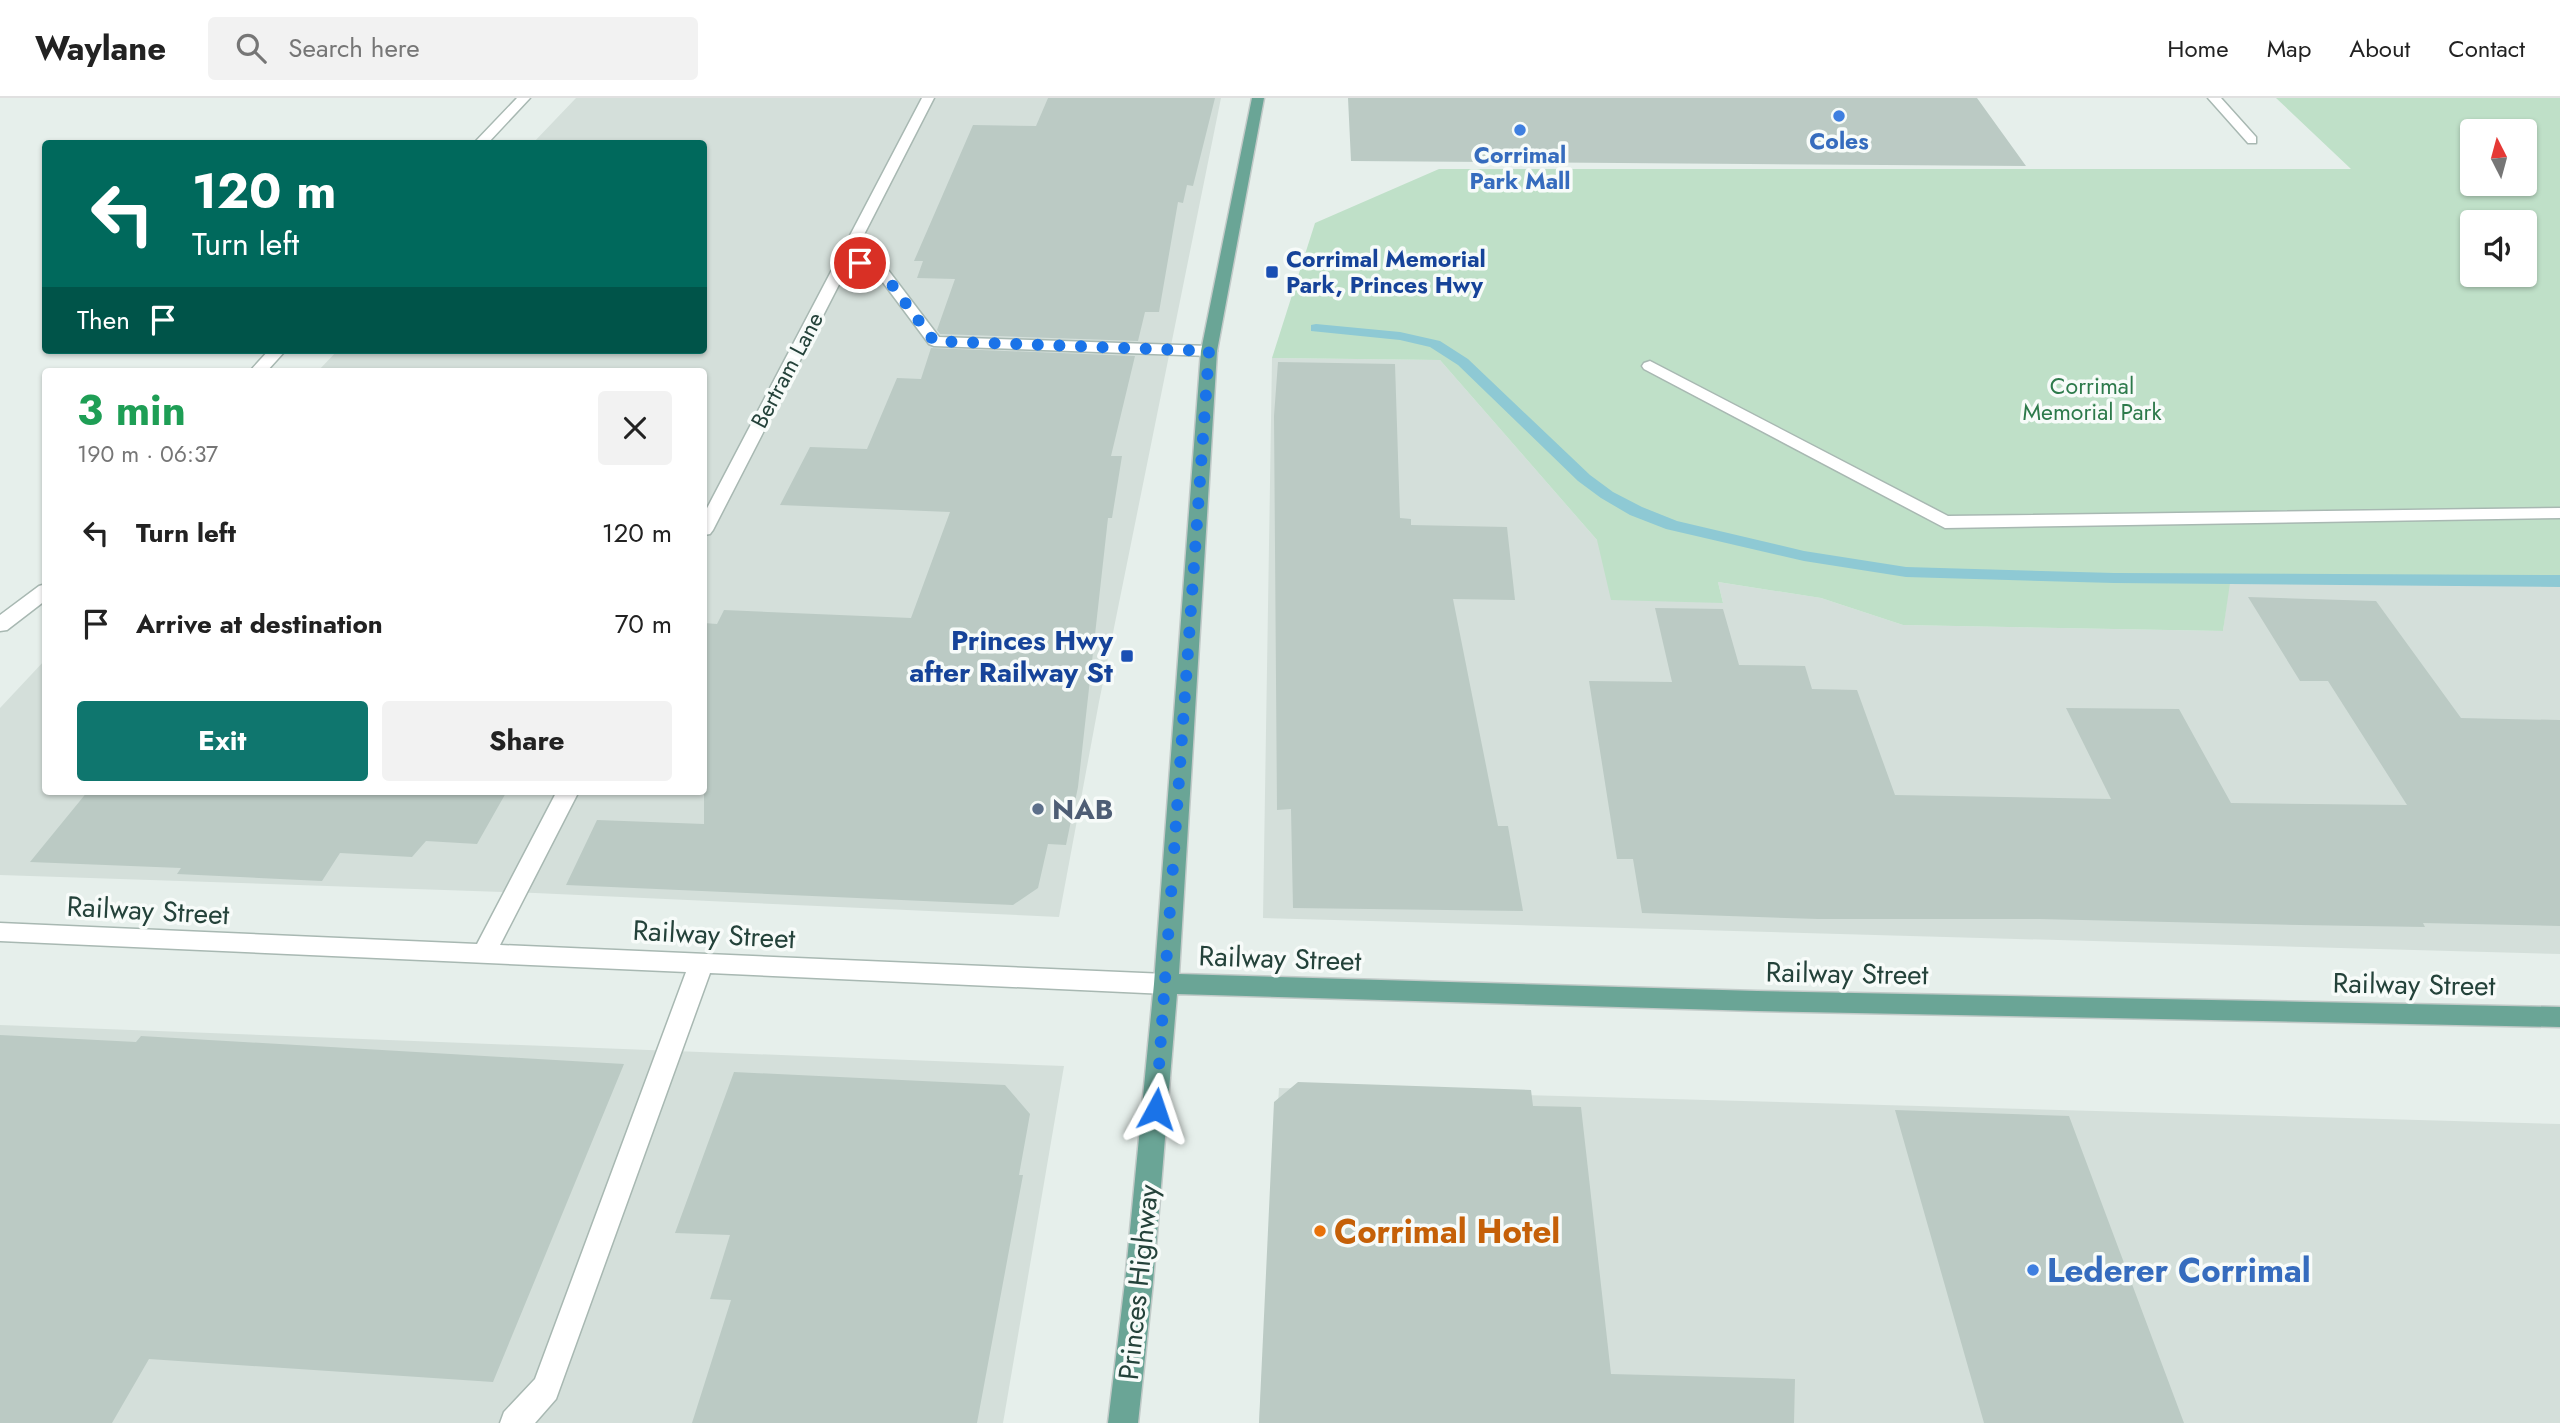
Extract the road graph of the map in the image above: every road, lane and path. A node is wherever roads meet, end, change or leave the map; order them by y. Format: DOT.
graph roads {
  1 [pos="524,98"];
  2 [pos="928,98"];
  3 [pos="1258,98"];
  4 [pos="2214,98"];
  5 [pos="483,140"];
  6 [pos="2252,140"];
  7 [pos="843,262"];
  8 [pos="1209,351"];
  9 [pos="274,354"];
  10 [pos="1650,366"];
  11 [pos="261,368"];
  12 [pos="2560,513"];
  13 [pos="707,524"];
  14 [pos="42,593"];
  15 [pos="0,625"];
  16 [pos="566,795"];
  17 [pos="0,932"];
  18 [pos="483,955"];
  19 [pos="702,962"];
  20 [pos="1166,984"];
  21 [pos="2560,1017"];
  22 [pos="515,1423"];
  23 [pos="1123,1423"];
  1 -- 5 [label="street"];
  2 -- 7 [label="street, Bertram Lane"];
  3 -- 8 [label="main road, Princes Highway"];
  4 -- 6 [label="street"];
  7 -- 8 [label="street"];
  7 -- 13 [label="street, Bertram Lane"];
  8 -- 20 [label="main road, Princes Highway"];
  9 -- 11 [label="street"];
  10 -- 12 [label="street"];
  14 -- 15 [label="street"];
  16 -- 18 [label="street"];
  17 -- 18 [label="street, Railway Street"];
  18 -- 19 [label="street, Railway Street"];
  19 -- 20 [label="street, Railway Street"];
  19 -- 22 [label="street"];
  20 -- 21 [label="main road, Railway Street"];
  20 -- 23 [label="main road, Princes Highway"];
}
